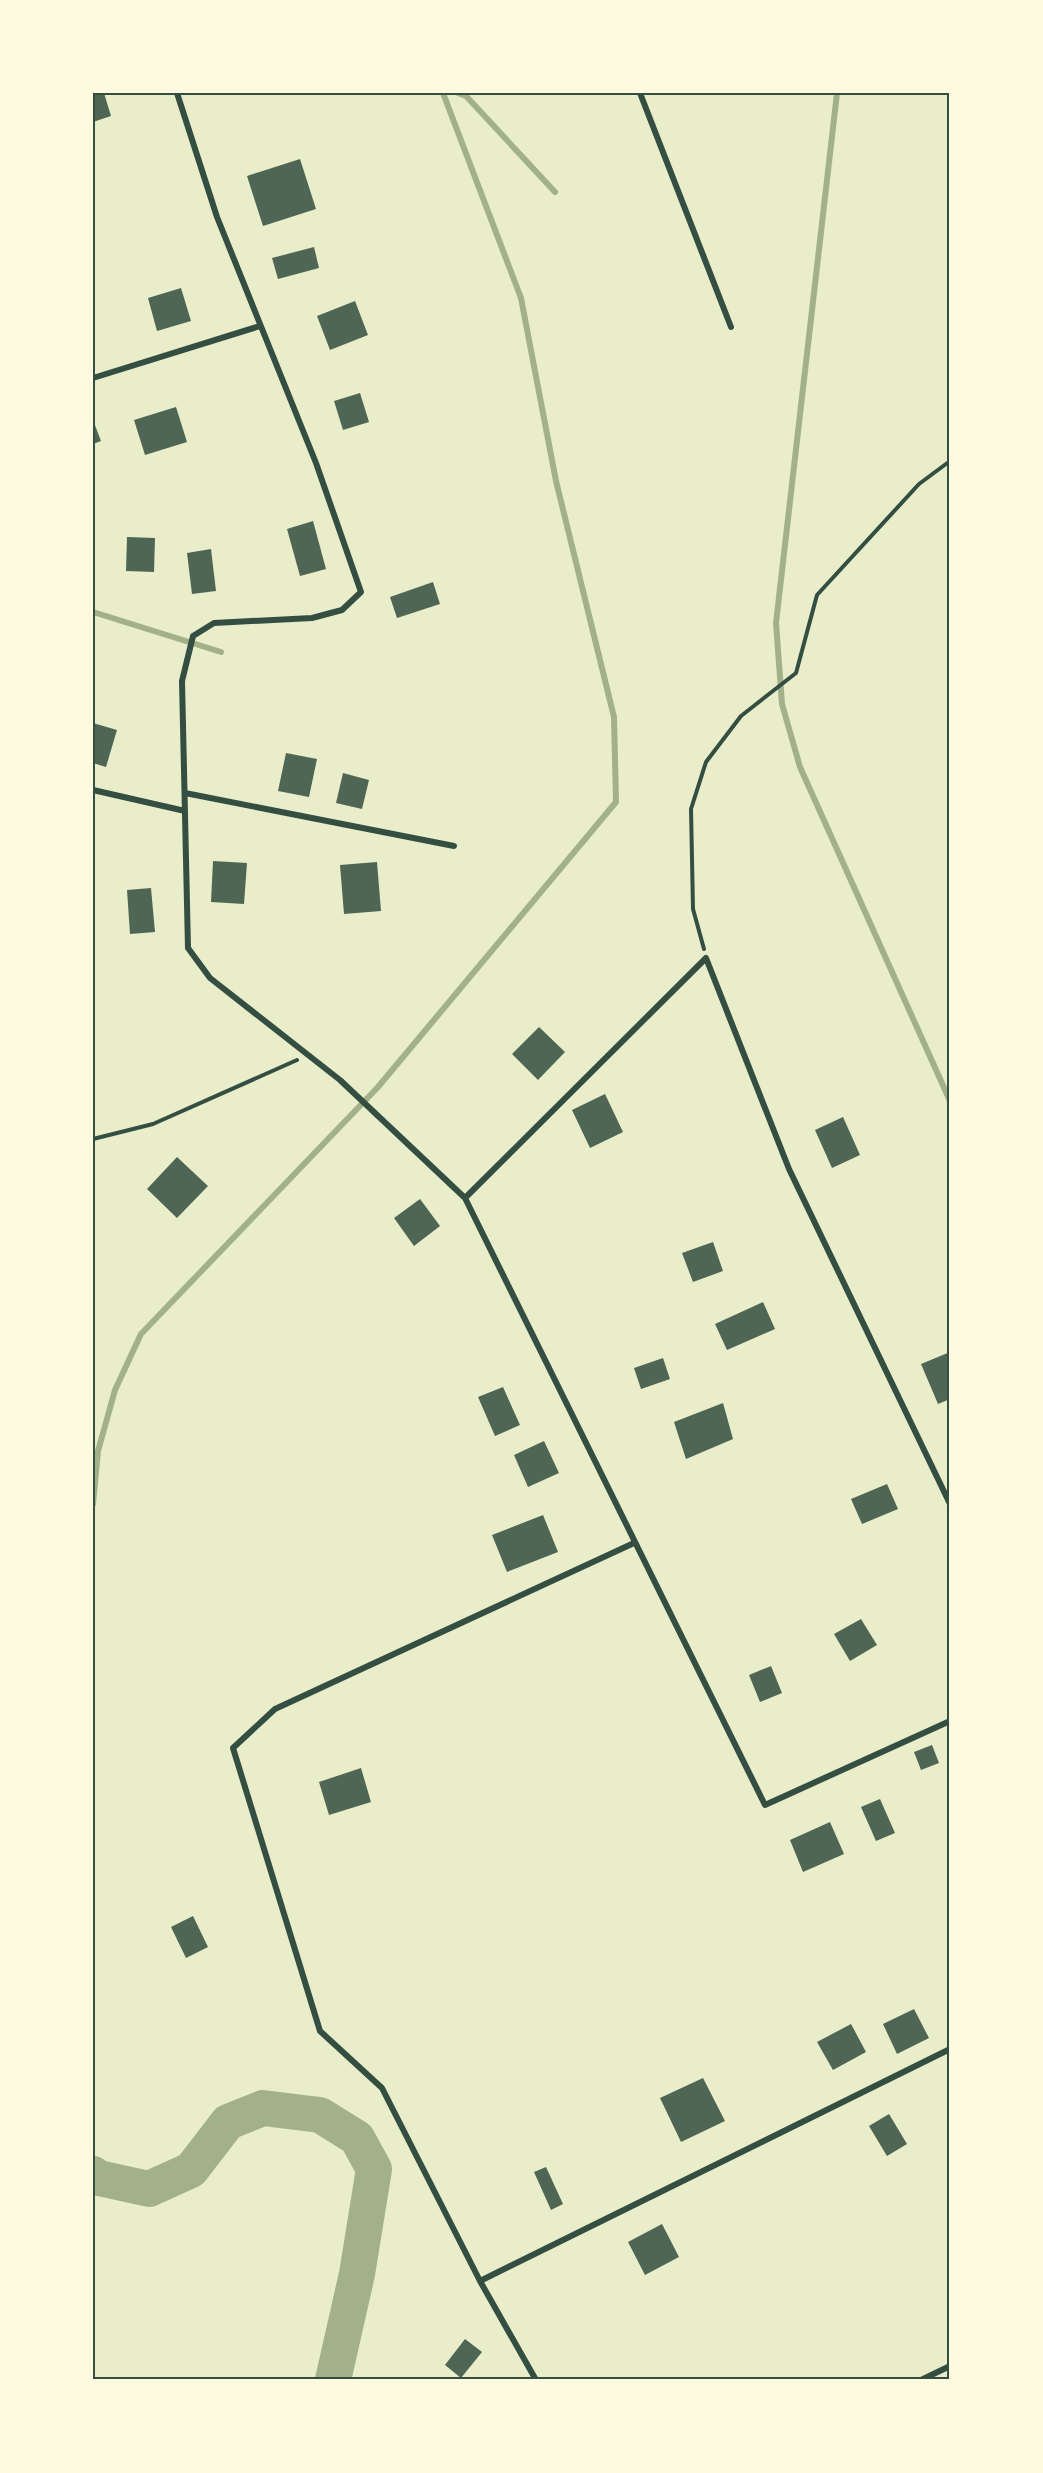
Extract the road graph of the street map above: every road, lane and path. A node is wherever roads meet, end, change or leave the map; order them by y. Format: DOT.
graph roads {
  1 [pos="177,93"];
  2 [pos="640,93"];
  3 [pos="260,326"];
  4 [pos="731,327"];
  5 [pos="93,378"];
  6 [pos="950,460"];
  7 [pos="93,790"];
  8 [pos="185,793"];
  9 [pos="185,811"];
  10 [pos="454,846"];
  11 [pos="706,958"];
  12 [pos="308,1055"];
  13 [pos="93,1139"];
  14 [pos="465,1198"];
  15 [pos="950,1504"];
  16 [pos="634,1543"];
  17 [pos="950,1722"];
  18 [pos="950,2049"];
  19 [pos="480,2281"];
  20 [pos="950,2366"];
  21 [pos="536,2380"];
  22 [pos="921,2380"];
  1 -- 3 [label="street"];
  2 -- 4 [label="street"];
  3 -- 5 [label="street"];
  3 -- 8 [label="street"];
  6 -- 11 [label="path"];
  7 -- 9 [label="street"];
  8 -- 9 [label="street"];
  8 -- 10 [label="street"];
  9 -- 12 [label="street"];
  11 -- 14 [label="street"];
  11 -- 15 [label="street"];
  12 -- 13 [label="path"];
  12 -- 14 [label="street"];
  14 -- 16 [label="street"];
  16 -- 17 [label="street"];
  16 -- 19 [label="street"];
  18 -- 19 [label="street"];
  19 -- 21 [label="street"];
  20 -- 22 [label="street"];
}
